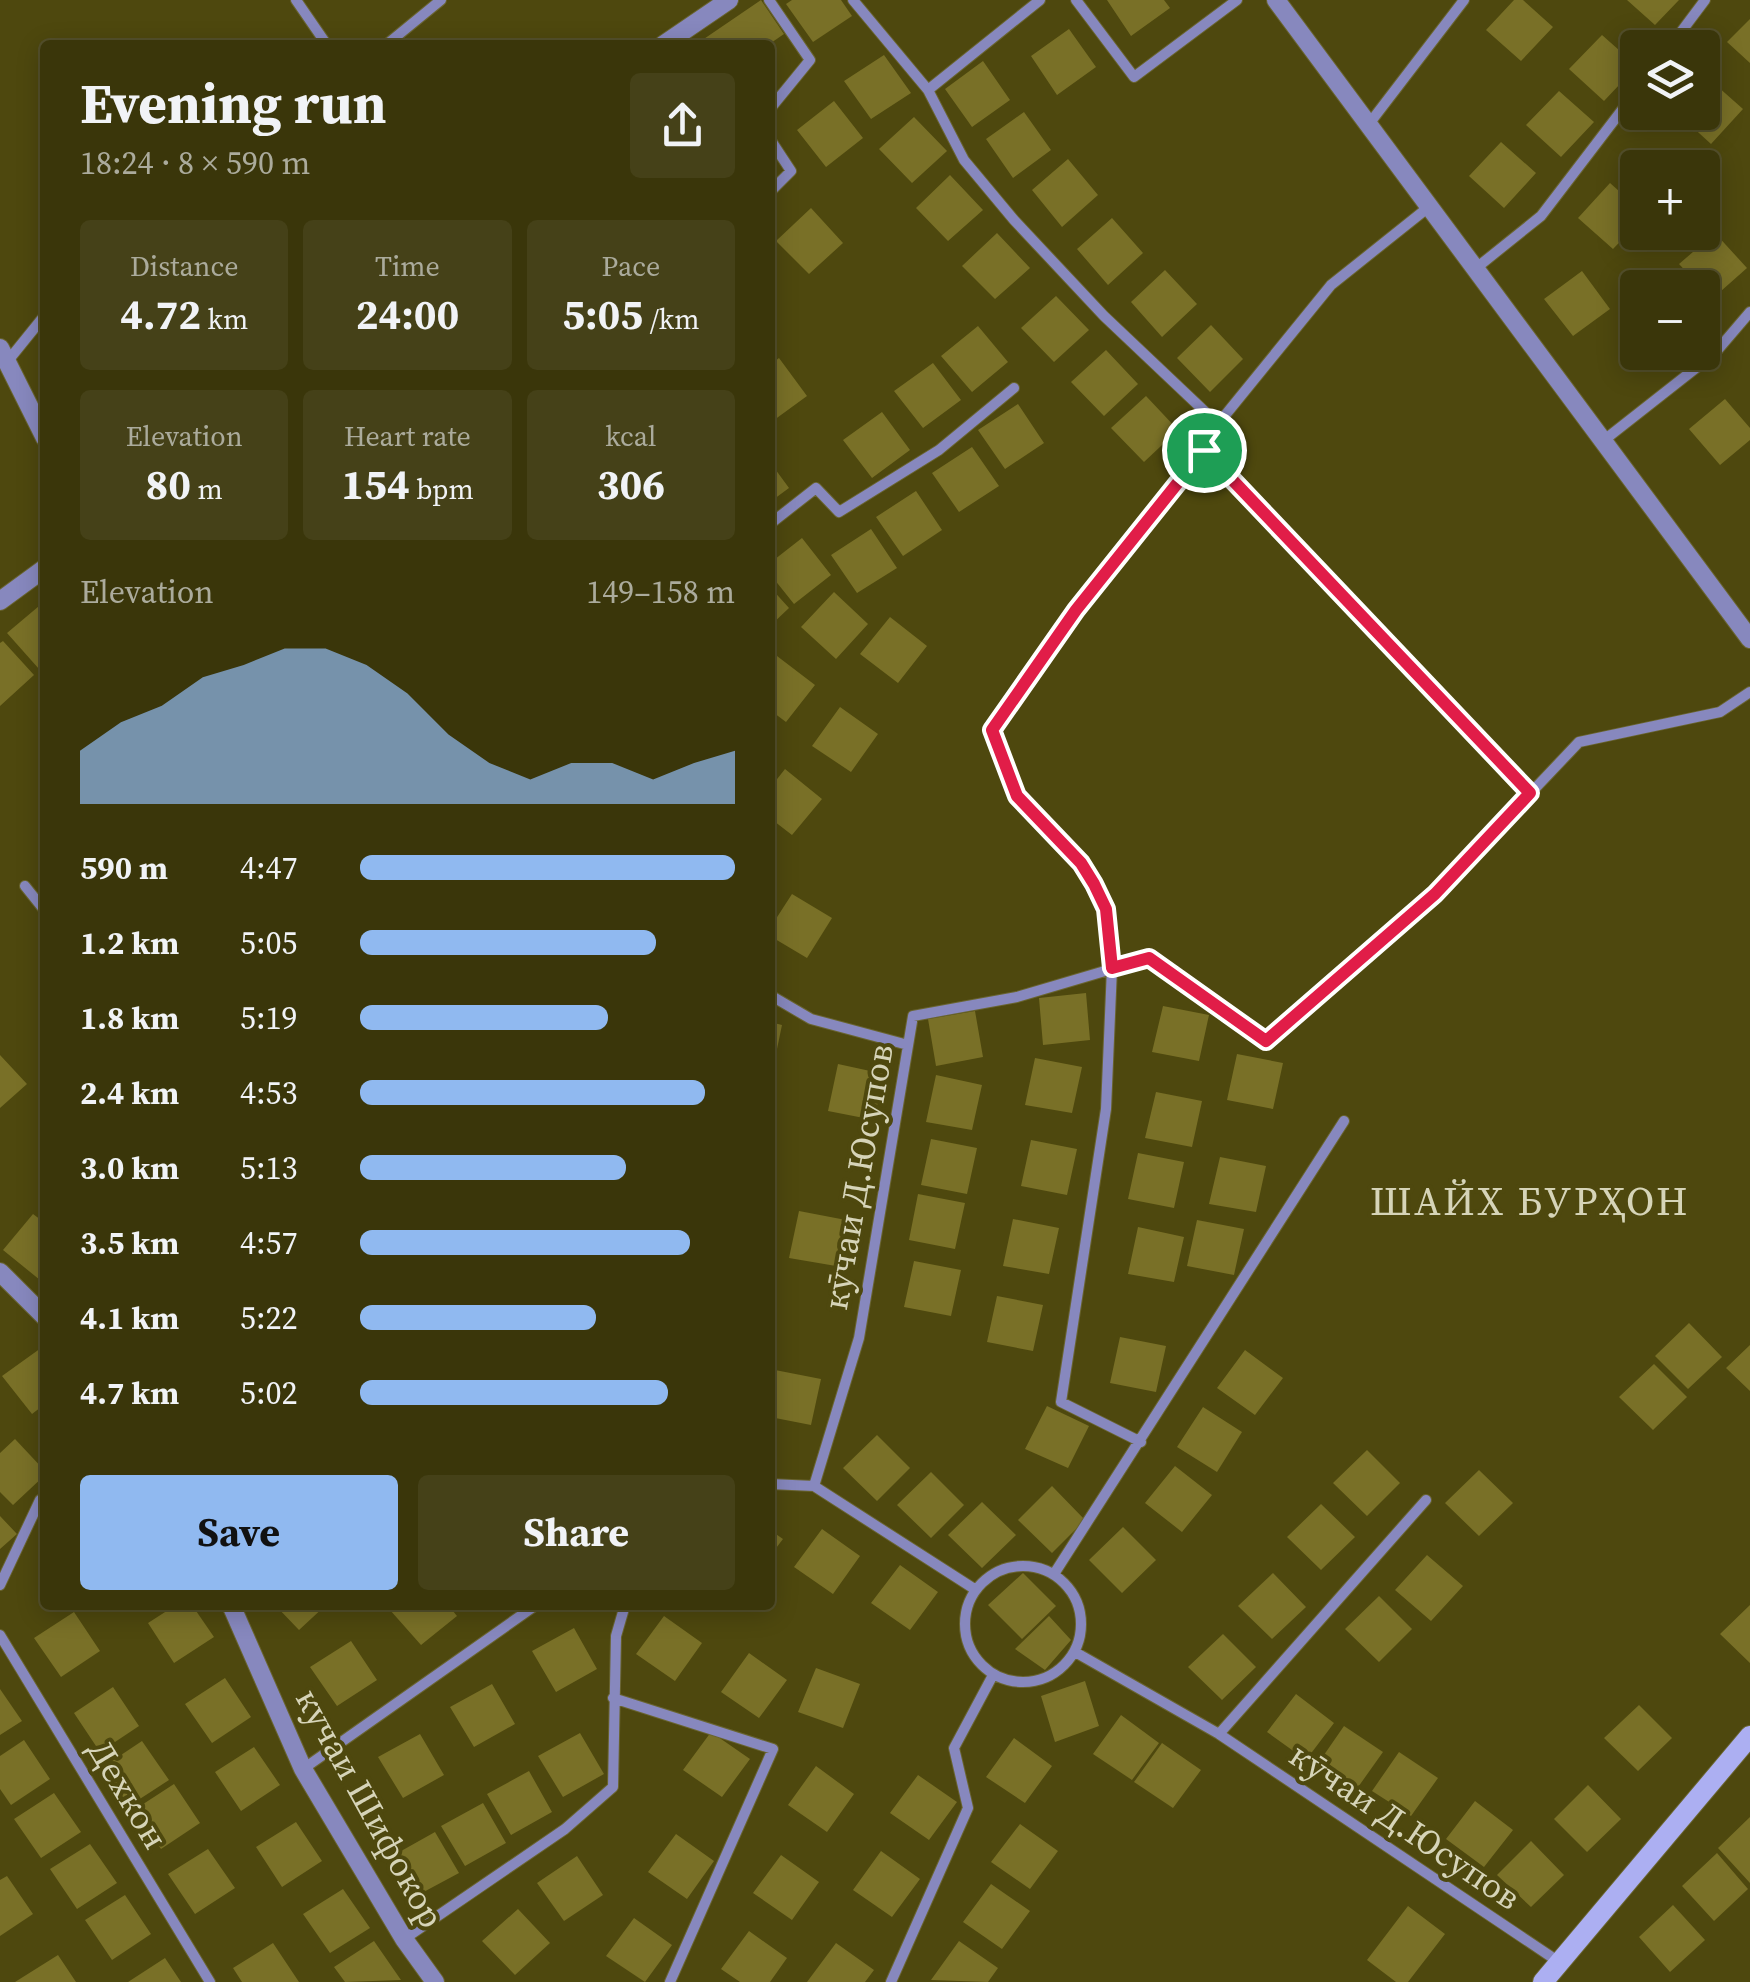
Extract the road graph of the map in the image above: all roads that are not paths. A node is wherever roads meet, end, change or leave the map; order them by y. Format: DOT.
graph roads {
  1 [pos="296,0"];
  2 [pos="441,0"];
  3 [pos="729,0"];
  4 [pos="769,0"];
  5 [pos="853,0"];
  6 [pos="1040,0"];
  7 [pos="1076,0"];
  8 [pos="1237,0"];
  9 [pos="1276,0"];
  10 [pos="1464,0"];
  11 [pos="1705,0"];
  12 [pos="1682,30"];
  13 [pos="324,40"];
  14 [pos="392,40"];
  15 [pos="670,40"];
  16 [pos="928,90"];
  17 [pos="775,102"];
  18 [pos="1620,112"];
  19 [pos="1368,124"];
  20 [pos="775,147"];
  21 [pos="775,187"];
  22 [pos="1430,206"];
  23 [pos="1475,269"];
  24 [pos="1750,312"];
  25 [pos="40,320"];
  26 [pos="4,355"];
  27 [pos="1014,388"];
  28 [pos="1218,424"];
  29 [pos="40,428"];
  30 [pos="1604,442"];
  31 [pos="1204,450"];
  32 [pos="775,520"];
  33 [pos="40,572"];
  34 [pos="0,601"];
  35 [pos="1750,639"];
  36 [pos="1750,692"];
  37 [pos="1530,793"];
  38 [pos="25,886"];
  39 [pos="40,905"];
  40 [pos="1112,968"];
  41 [pos="775,998"];
  42 [pos="908,1045"];
  43 [pos="1344,1122"];
  44 [pos="0,1272"];
  45 [pos="40,1311"];
  46 [pos="1140,1442"];
  47 [pos="775,1484"];
  48 [pos="814,1486"];
  49 [pos="1426,1500"];
  50 [pos="40,1506"];
  51 [pos="1054,1574"];
  52 [pos="0,1585"];
  53 [pos="976,1590"];
  54 [pos="232,1610"];
  55 [pos="529,1610"];
  56 [pos="624,1610"];
  57 [pos="0,1635"];
  58 [pos="1075,1652"];
  59 [pos="993,1674"];
  60 [pos="613,1698"];
  61 [pos="1219,1734"];
  62 [pos="1750,1736"];
  63 [pos="303,1769"];
  64 [pos="404,1940"];
  65 [pos="1559,1962"];
  66 [pos="210,1982"];
  67 [pos="435,1982"];
  68 [pos="670,1982"];
  69 [pos="891,1982"];
  70 [pos="1543,1982"];
  1 -- 13 [label="street"];
  2 -- 14 [label="street"];
  3 -- 15 [label="street"];
  4 -- 17 [label="street"];
  5 -- 16 [label="street"];
  6 -- 16 [label="street"];
  7 -- 8 [label="street"];
  9 -- 19 [label="street"];
  10 -- 19 [label="street"];
  11 -- 12 [label="street"];
  16 -- 28 [label="street"];
  18 -- 23 [label="street"];
  19 -- 22 [label="street"];
  20 -- 21 [label="street"];
  22 -- 23 [label="street"];
  22 -- 28 [label="street"];
  23 -- 30 [label="street"];
  24 -- 30 [label="street"];
  25 -- 26 [label="street"];
  26 -- 29 [label="street"];
  27 -- 32 [label="street"];
  28 -- 31 [label="street"];
  30 -- 35 [label="street"];
  31 -- 37 [label="street"];
  31 -- 40 [label="street"];
  33 -- 34 [label="street"];
  36 -- 37 [label="street"];
  37 -- 40 [label="street"];
  38 -- 39 [label="street"];
  40 -- 42 [label="street, кӯчаи Д.Юсупов"];
  40 -- 46 [label="street"];
  41 -- 42 [label="street"];
  42 -- 48 [label="street, кӯчаи Д.Юсупов"];
  43 -- 46 [label="street"];
  44 -- 45 [label="street"];
  46 -- 51 [label="street"];
  47 -- 48 [label="street"];
  48 -- 53 [label="street"];
  49 -- 61 [label="street"];
  50 -- 52 [label="street"];
  51 -- 53 [label="street"];
  51 -- 58 [label="street"];
  53 -- 59 [label="street"];
  54 -- 63 [label="street, кучаи Шифокор"];
  55 -- 63 [label="street"];
  56 -- 60 [label="street"];
  57 -- 66 [label="street, Дехкон"];
  58 -- 59 [label="street"];
  58 -- 61 [label="street, кӯчаи Д.Юсупов"];
  59 -- 69 [label="street"];
  60 -- 64 [label="street"];
  60 -- 68 [label="street"];
  61 -- 65 [label="street, кӯчаи Д.Юсупов"];
  62 -- 65 [label="main road"];
  63 -- 64 [label="street, кучаи Шифокор"];
  64 -- 67 [label="street, кучаи Шифокор"];
  65 -- 70 [label="main road"];
}
